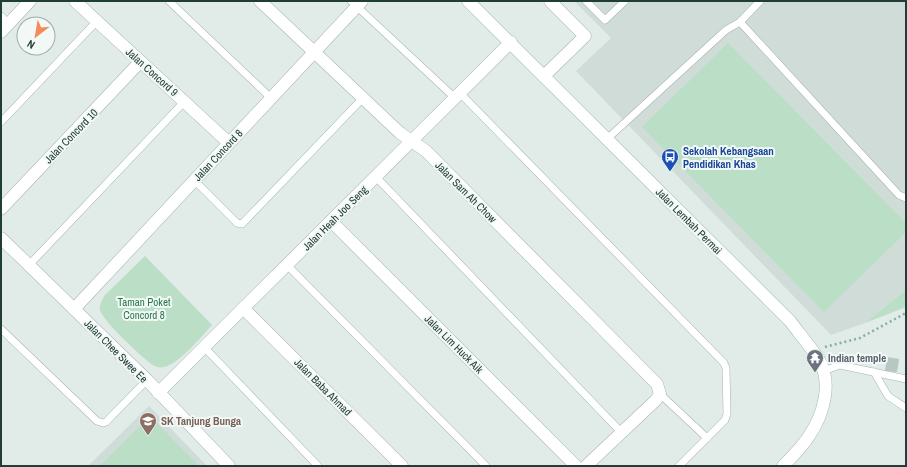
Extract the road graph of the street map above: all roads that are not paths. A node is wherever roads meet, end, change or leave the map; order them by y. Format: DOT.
graph roads {
  1 [pos="30,1"];
  2 [pos="75,1"];
  3 [pos="169,1"];
  4 [pos="260,1"];
  5 [pos="468,1"];
  6 [pos="550,1"];
  7 [pos="586,1"];
  8 [pos="625,1"];
  9 [pos="760,1"];
  10 [pos="357,3"];
  11 [pos="97,21"];
  12 [pos="740,22"];
  13 [pos="4,24"];
  14 [pos="511,42"];
  15 [pos="314,52"];
  16 [pos="140,62"];
  17 [pos="544,76"];
  18 [pos="458,96"];
  19 [pos="271,98"];
  20 [pos="363,98"];
  21 [pos="184,102"];
  22 [pos="1,122"];
  23 [pos="607,139"];
  24 [pos="412,141"];
  25 [pos="229,143"];
  26 [pos="376,177"];
  27 [pos="194,180"];
  28 [pos="906,198"];
  29 [pos="1,209"];
  30 [pos="331,221"];
  31 [pos="1,238"];
  32 [pos="29,265"];
  33 [pos="287,265"];
  34 [pos="243,308"];
  35 [pos="74,309"];
  36 [pos="1,330"];
  37 [pos="204,347"];
  38 [pos="823,371"];
  39 [pos="874,372"];
  40 [pos="906,379"];
  41 [pos="147,380"];
  42 [pos="158,393"];
  43 [pos="660,394"];
  44 [pos="906,408"];
  45 [pos="622,433"];
  46 [pos="707,438"];
  47 [pos="229,466"];
  48 [pos="318,466"];
  49 [pos="402,466"];
  50 [pos="486,466"];
  51 [pos="576,466"];
  52 [pos="586,466"];
  53 [pos="679,466"];
  54 [pos="783,466"];
  1 -- 13 [label="street"];
  2 -- 11 [label="street, Jalan Concord 9"];
  3 -- 19 [label="lane"];
  4 -- 15 [label="street, Jalan Sam Ah Chow"];
  5 -- 14 [label="street, Jalan Lembah Permai"];
  6 -- 17 [label="street"];
  7 -- 8 [label="lane"];
  9 -- 12 [label="lane"];
  10 -- 15 [label="street, Jalan Concord 8"];
  10 -- 18 [label="lane"];
  11 -- 16 [label="street, Jalan Concord 9"];
  11 -- 22 [label="lane"];
  12 -- 23 [label="lane"];
  12 -- 28 [label="lane"];
  14 -- 17 [label="street, Jalan Lembah Permai"];
  14 -- 18 [label="street, Jalan Heah Joo Seng"];
  15 -- 19 [label="street, Jalan Concord 8"];
  15 -- 20 [label="street, Jalan Sam Ah Chow"];
  16 -- 21 [label="street, Jalan Concord 9"];
  16 -- 29 [label="street, Jalan Concord 10"];
  17 -- 23 [label="street, Jalan Lembah Permai"];
  18 -- 24 [label="street, Jalan Heah Joo Seng"];
  18 -- 46 [label="lane"];
  19 -- 25 [label="street, Jalan Concord 8"];
  20 -- 24 [label="street, Jalan Sam Ah Chow"];
  20 -- 27 [label="lane"];
  21 -- 25 [label="street, Jalan Concord 9"];
  21 -- 32 [label="lane"];
  23 -- 38 [label="street, Jalan Lembah Permai"];
  24 -- 26 [label="street, Jalan Heah Joo Seng"];
  24 -- 43 [label="street, Jalan Sam Ah Chow"];
  25 -- 27 [label="street, Jalan Concord 8"];
  26 -- 30 [label="street, Jalan Heah Joo Seng"];
  26 -- 45 [label="lane"];
  27 -- 35 [label="street, Jalan Concord 8"];
  30 -- 33 [label="street, Jalan Heah Joo Seng"];
  30 -- 51 [label="street, Jalan Lim Huck Aik"];
  31 -- 32 [label="street, Jalan Chee Swee Ee"];
  32 -- 35 [label="street, Jalan Chee Swee Ee"];
  33 -- 34 [label="street, Jalan Heah Joo Seng"];
  33 -- 50 [label="lane"];
  34 -- 37 [label="street, Jalan Heah Joo Seng"];
  34 -- 49 [label="street, Jalan Baba Ahmad"];
  35 -- 41 [label="street, Jalan Chee Swee Ee"];
  36 -- 41 [label="lane"];
  37 -- 42 [label="street, Jalan Heah Joo Seng"];
  37 -- 48 [label="lane"];
  38 -- 39 [label="lane"];
  38 -- 54 [label="street, Jalan Lembah Permai"];
  39 -- 40 [label="lane"];
  39 -- 44 [label="lane"];
  41 -- 42 [label="street, Jalan Chee Swee Ee"];
  42 -- 47 [label="street, Jalan Chee Swee Ee"];
  43 -- 45 [label="street"];
  43 -- 46 [label="lane"];
  45 -- 52 [label="street"];
  46 -- 53 [label="lane"];
}
